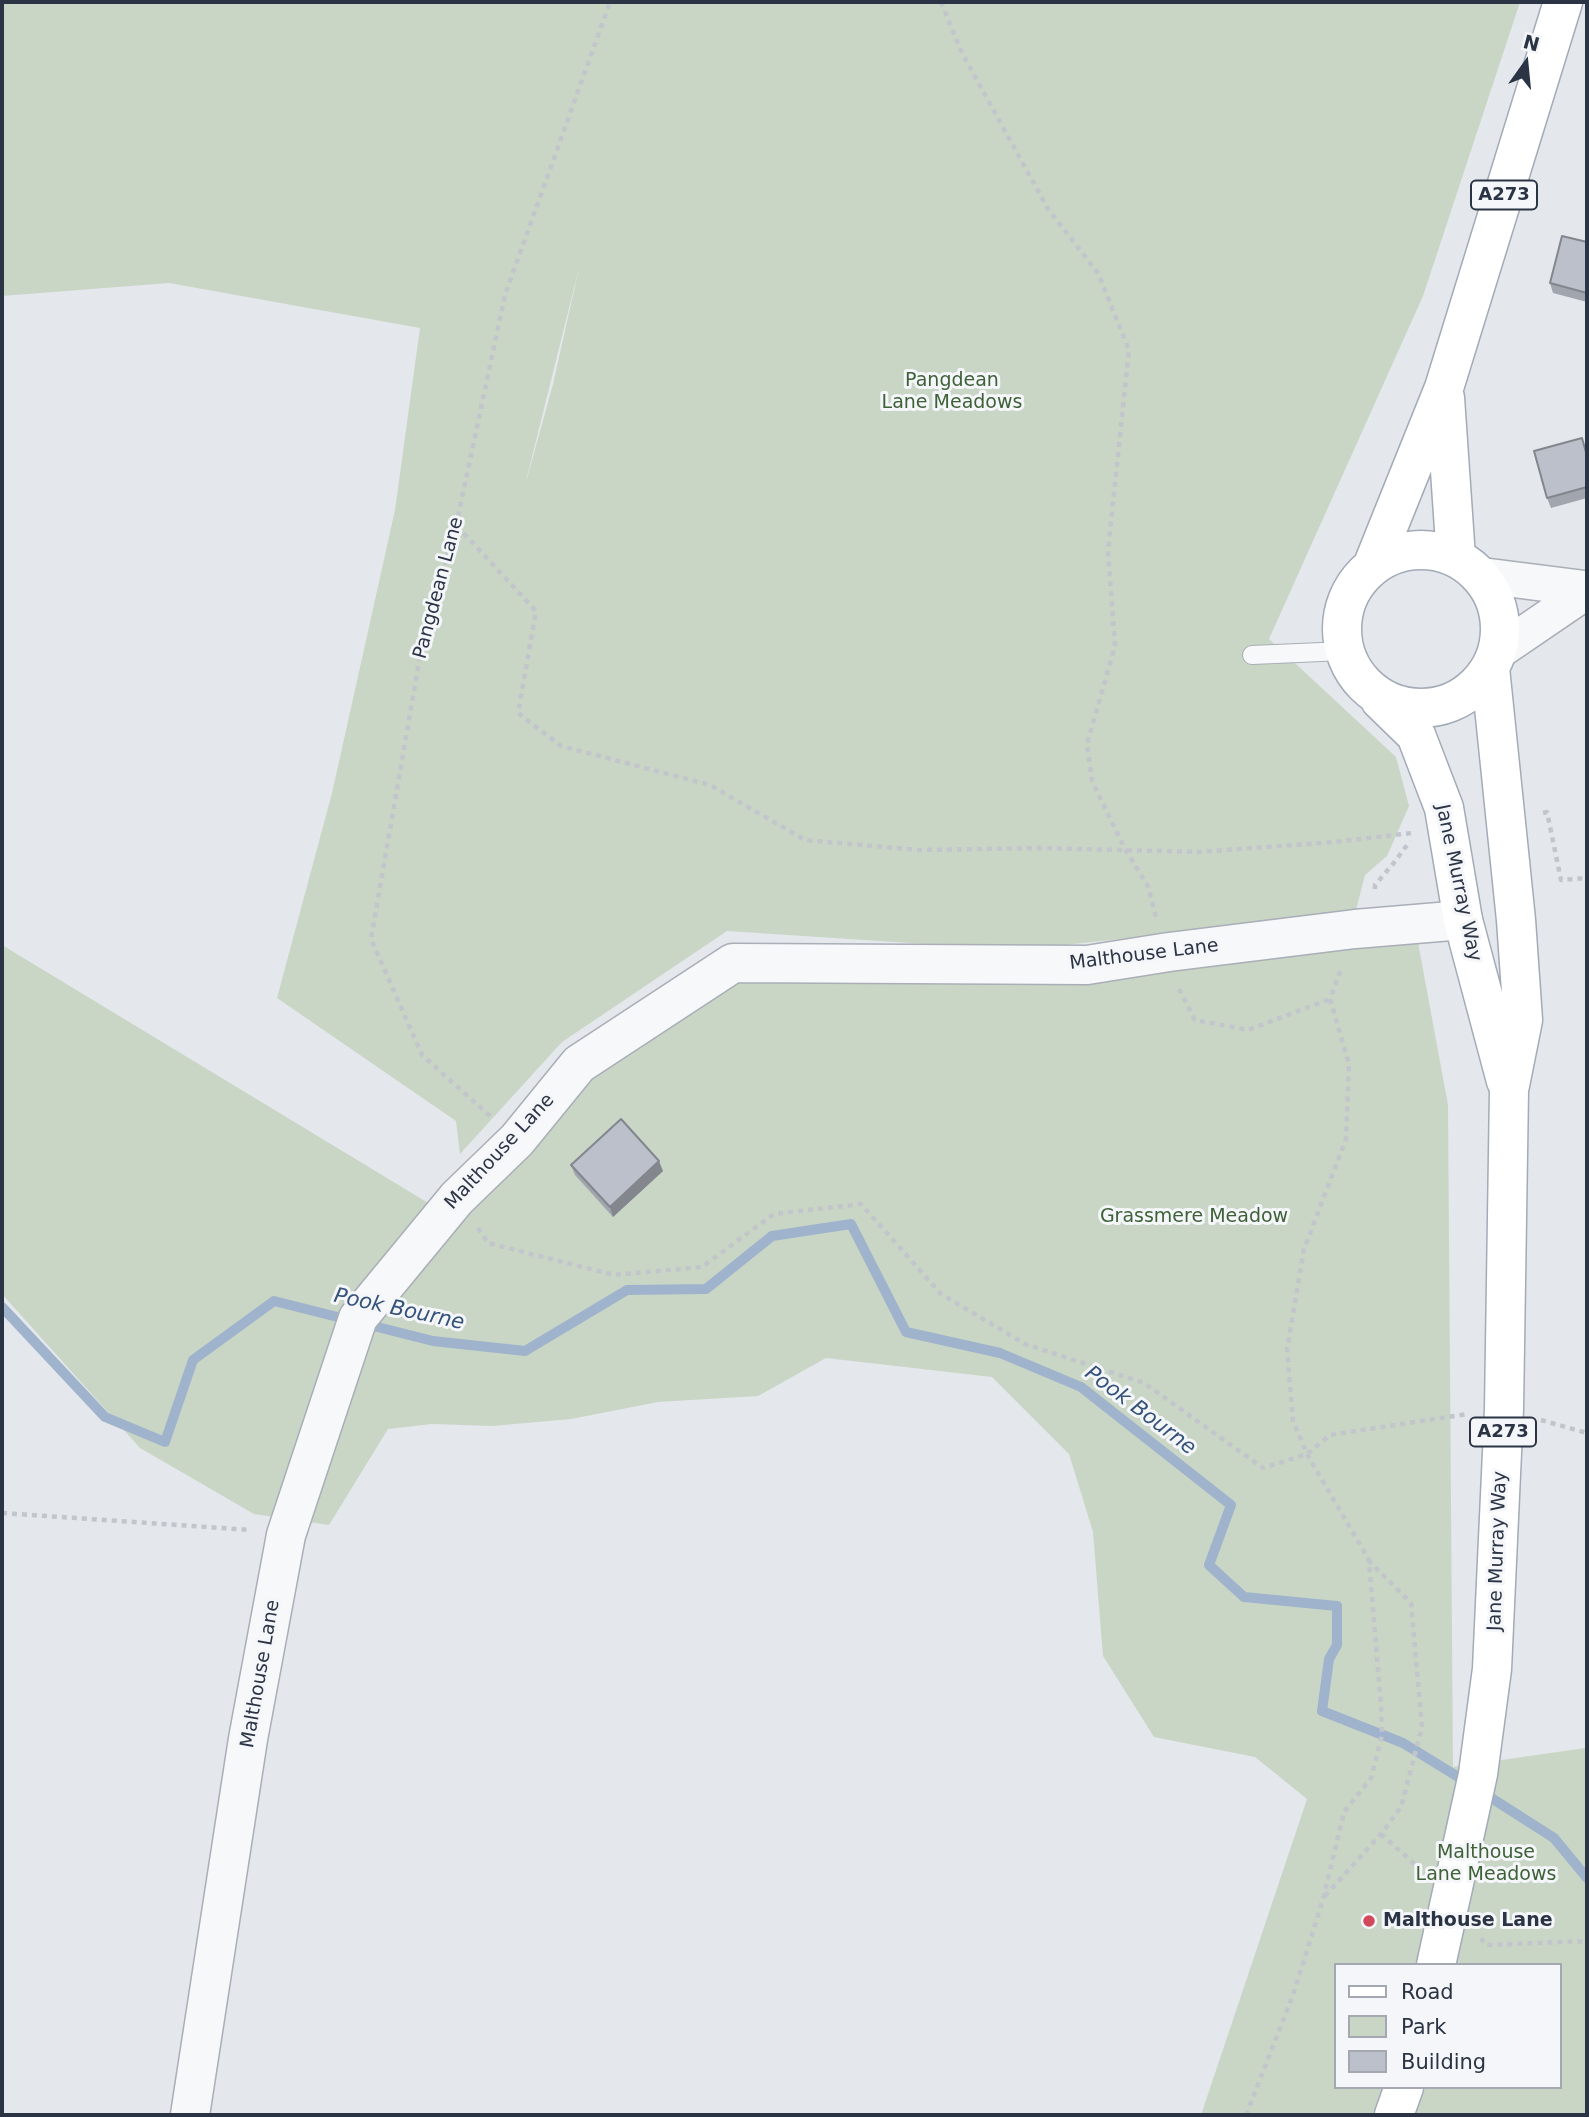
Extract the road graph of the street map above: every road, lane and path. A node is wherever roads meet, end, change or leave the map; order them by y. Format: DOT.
graph roads {
  1 [pos="610,2"];
  2 [pos="941,2"];
  3 [pos="1563,2"];
  4 [pos="1444,388"];
  5 [pos="456,526"];
  6 [pos="1372,567"];
  7 [pos="1467,567"];
  8 [pos="1587,590"];
  9 [pos="1344,651"];
  10 [pos="1252,655"];
  11 [pos="1493,660"];
  12 [pos="1374,694"];
  13 [pos="1534,814"];
  14 [pos="1125,849"];
  15 [pos="1587,878"];
  16 [pos="1463,920"];
  17 [pos="1355,929"];
  18 [pos="1330,999"];
  19 [pos="1509,1090"];
  20 [pos="517,1140"];
  21 [pos="457,1198"];
  22 [pos="1504,1409"];
  23 [pos="1587,1433"];
  24 [pos="1307,1454"];
  25 [pos="2,1513"];
  26 [pos="286,1535"];
  27 [pos="1369,1560"];
  28 [pos="1323,1899"];
  29 [pos="1436,1963"];
  30 [pos="1403,2089"];
  31 [pos="190,2115"];
  32 [pos="1245,2115"];
  33 [pos="1394,2115"];
  1 -- 5 [label="path, Pangdean Lane"];
  2 -- 14 [label="path"];
  3 -- 4 [label="main road, A273"];
  4 -- 6 [label="main road, A273"];
  4 -- 7 [label="main road, A273"];
  5 -- 14 [label="path"];
  5 -- 20 [label="path, Pangdean Lane"];
  6 -- 7 [label="main road"];
  6 -- 9 [label="main road"];
  7 -- 8 [label="street"];
  7 -- 11 [label="main road"];
  8 -- 11 [label="street"];
  9 -- 10 [label="lane"];
  9 -- 12 [label="main road"];
  11 -- 12 [label="main road"];
  11 -- 19 [label="main road, Jane Murray Way / A273"];
  12 -- 16 [label="main road, Jane Murray Way / A273"];
  13 -- 15 [label="path"];
  14 -- 17 [label="path"];
  16 -- 17 [label="street, Malthouse Lane"];
  16 -- 19 [label="main road, Jane Murray Way / A273"];
  17 -- 20 [label="street, Malthouse Lane"];
  18 -- 24 [label="path"];
  19 -- 22 [label="main road, Jane Murray Way / A273"];
  20 -- 21 [label="street, Malthouse Lane"];
  21 -- 24 [label="path"];
  21 -- 26 [label="street, Malthouse Lane"];
  22 -- 23 [label="path"];
  22 -- 24 [label="path"];
  22 -- 29 [label="main road, Jane Murray Way / A273"];
  24 -- 27 [label="path"];
  25 -- 26 [label="path"];
  26 -- 31 [label="street, Malthouse Lane"];
  27 -- 28 [label="path"];
  27 -- 28 [label="path"];
  28 -- 32 [label="path"];
  30 -- 33 [label="main road"];
}
